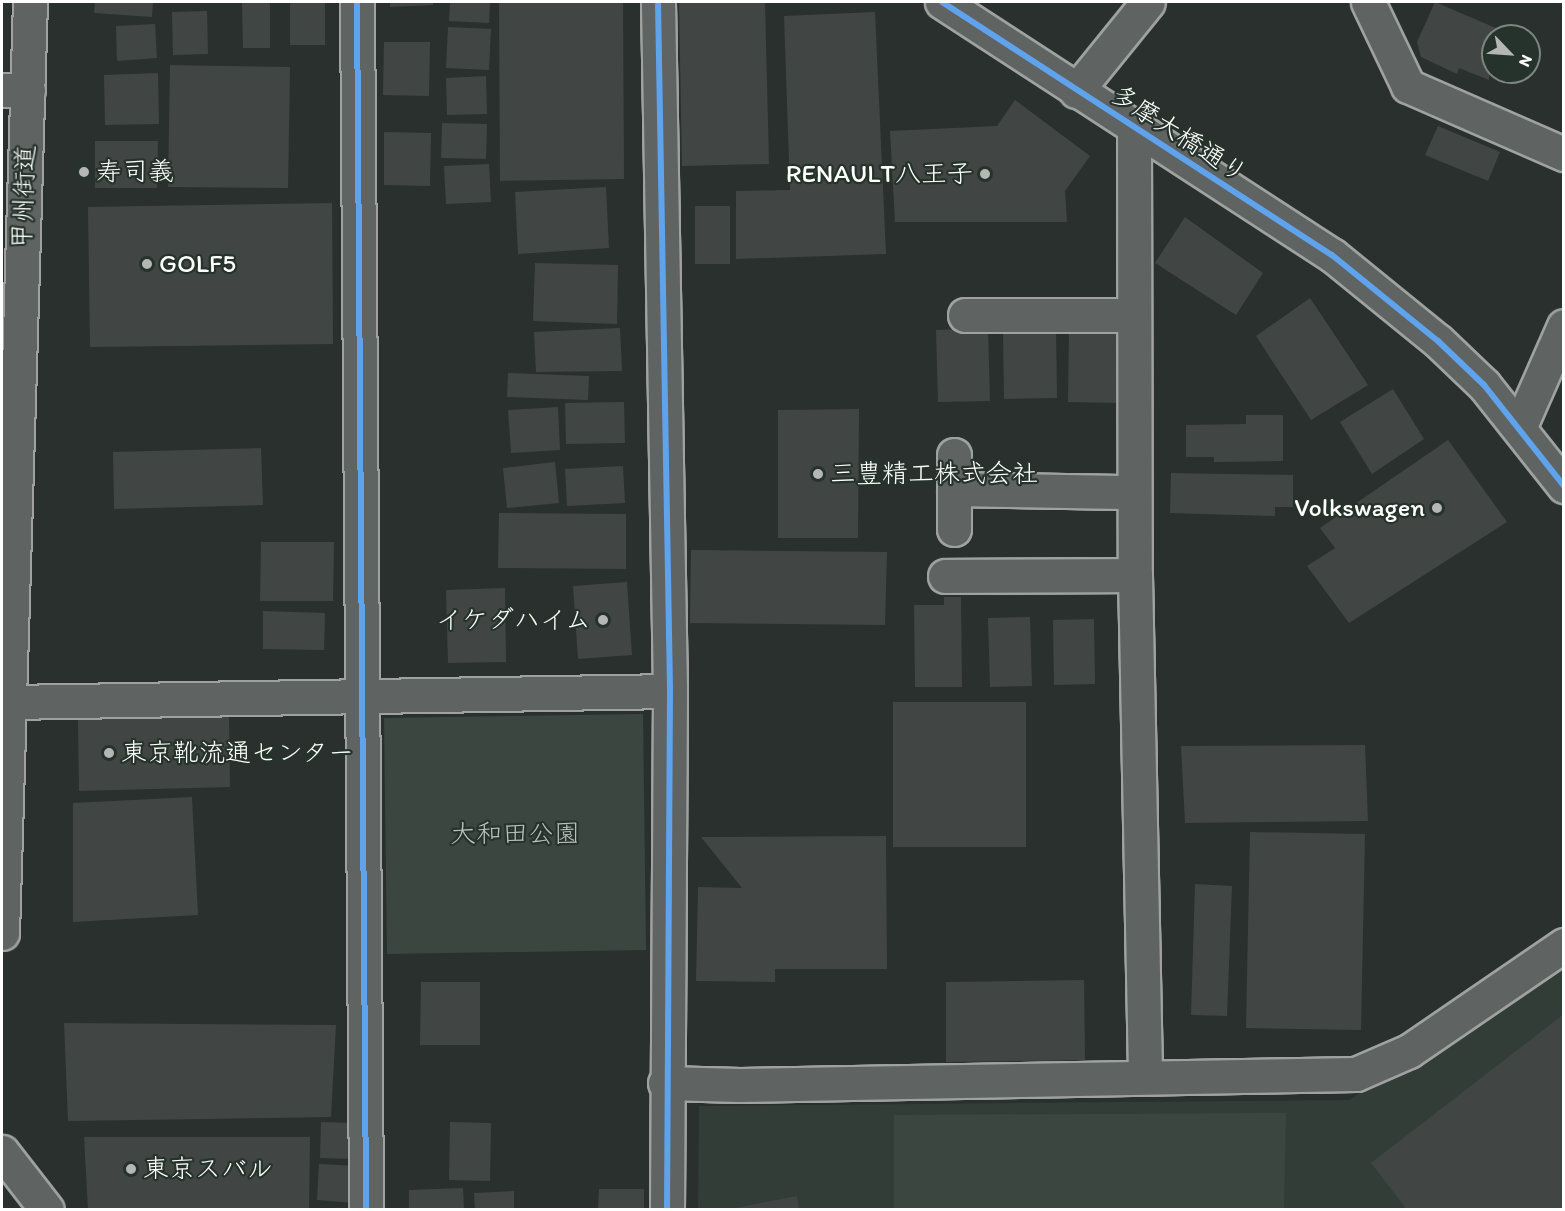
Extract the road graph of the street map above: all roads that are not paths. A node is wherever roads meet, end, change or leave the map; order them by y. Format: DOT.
graph roads {
  1 [pos="30,2"];
  2 [pos="357,2"];
  3 [pos="658,2"];
  4 [pos="942,2"];
  5 [pos="1148,2"];
  6 [pos="1374,5"];
  7 [pos="15,90"];
  8 [pos="1076,91"];
  9 [pos="1134,130"];
  10 [pos="1563,154"];
  11 [pos="965,315"];
  12 [pos="1132,315"];
  13 [pos="1563,326"];
  14 [pos="1520,426"];
  15 [pos="954,455"];
  16 [pos="1563,486"];
  17 [pos="954,489"];
  18 [pos="1134,492"];
  19 [pos="954,529"];
  20 [pos="1135,575"];
  21 [pos="945,576"];
  22 [pos="670,691"];
  23 [pos="364,698"];
  24 [pos="9,702"];
  25 [pos="2,933"];
  26 [pos="1563,945"];
  27 [pos="1145,1075"];
  28 [pos="665,1083"];
  29 [pos="2,1152"];
  30 [pos="47,1209"];
  31 [pos="366,1209"];
  32 [pos="666,1209"];
  1 -- 7 [label="main road, 甲州街道"];
  2 -- 23 [label="main road"];
  3 -- 22 [label="main road"];
  4 -- 8 [label="main road, 多摩大橋通り"];
  5 -- 8 [label="main road"];
  6 -- 10 [label="main road"];
  7 -- 24 [label="main road, 甲州街道"];
  8 -- 9 [label="main road, 多摩大橋通り"];
  9 -- 12 [label="main road"];
  9 -- 14 [label="main road, 多摩大橋通り"];
  11 -- 12 [label="main road"];
  12 -- 18 [label="main road"];
  13 -- 14 [label="main road"];
  14 -- 16 [label="main road, 多摩大橋通り"];
  15 -- 17 [label="main road"];
  17 -- 18 [label="main road"];
  17 -- 19 [label="main road"];
  18 -- 20 [label="main road"];
  20 -- 21 [label="main road"];
  20 -- 27 [label="main road"];
  22 -- 23 [label="main road"];
  22 -- 28 [label="main road"];
  23 -- 24 [label="main road"];
  23 -- 31 [label="main road"];
  24 -- 25 [label="main road, 甲州街道"];
  26 -- 27 [label="main road"];
  27 -- 28 [label="main road"];
  28 -- 32 [label="main road"];
  29 -- 30 [label="main road"];
}
